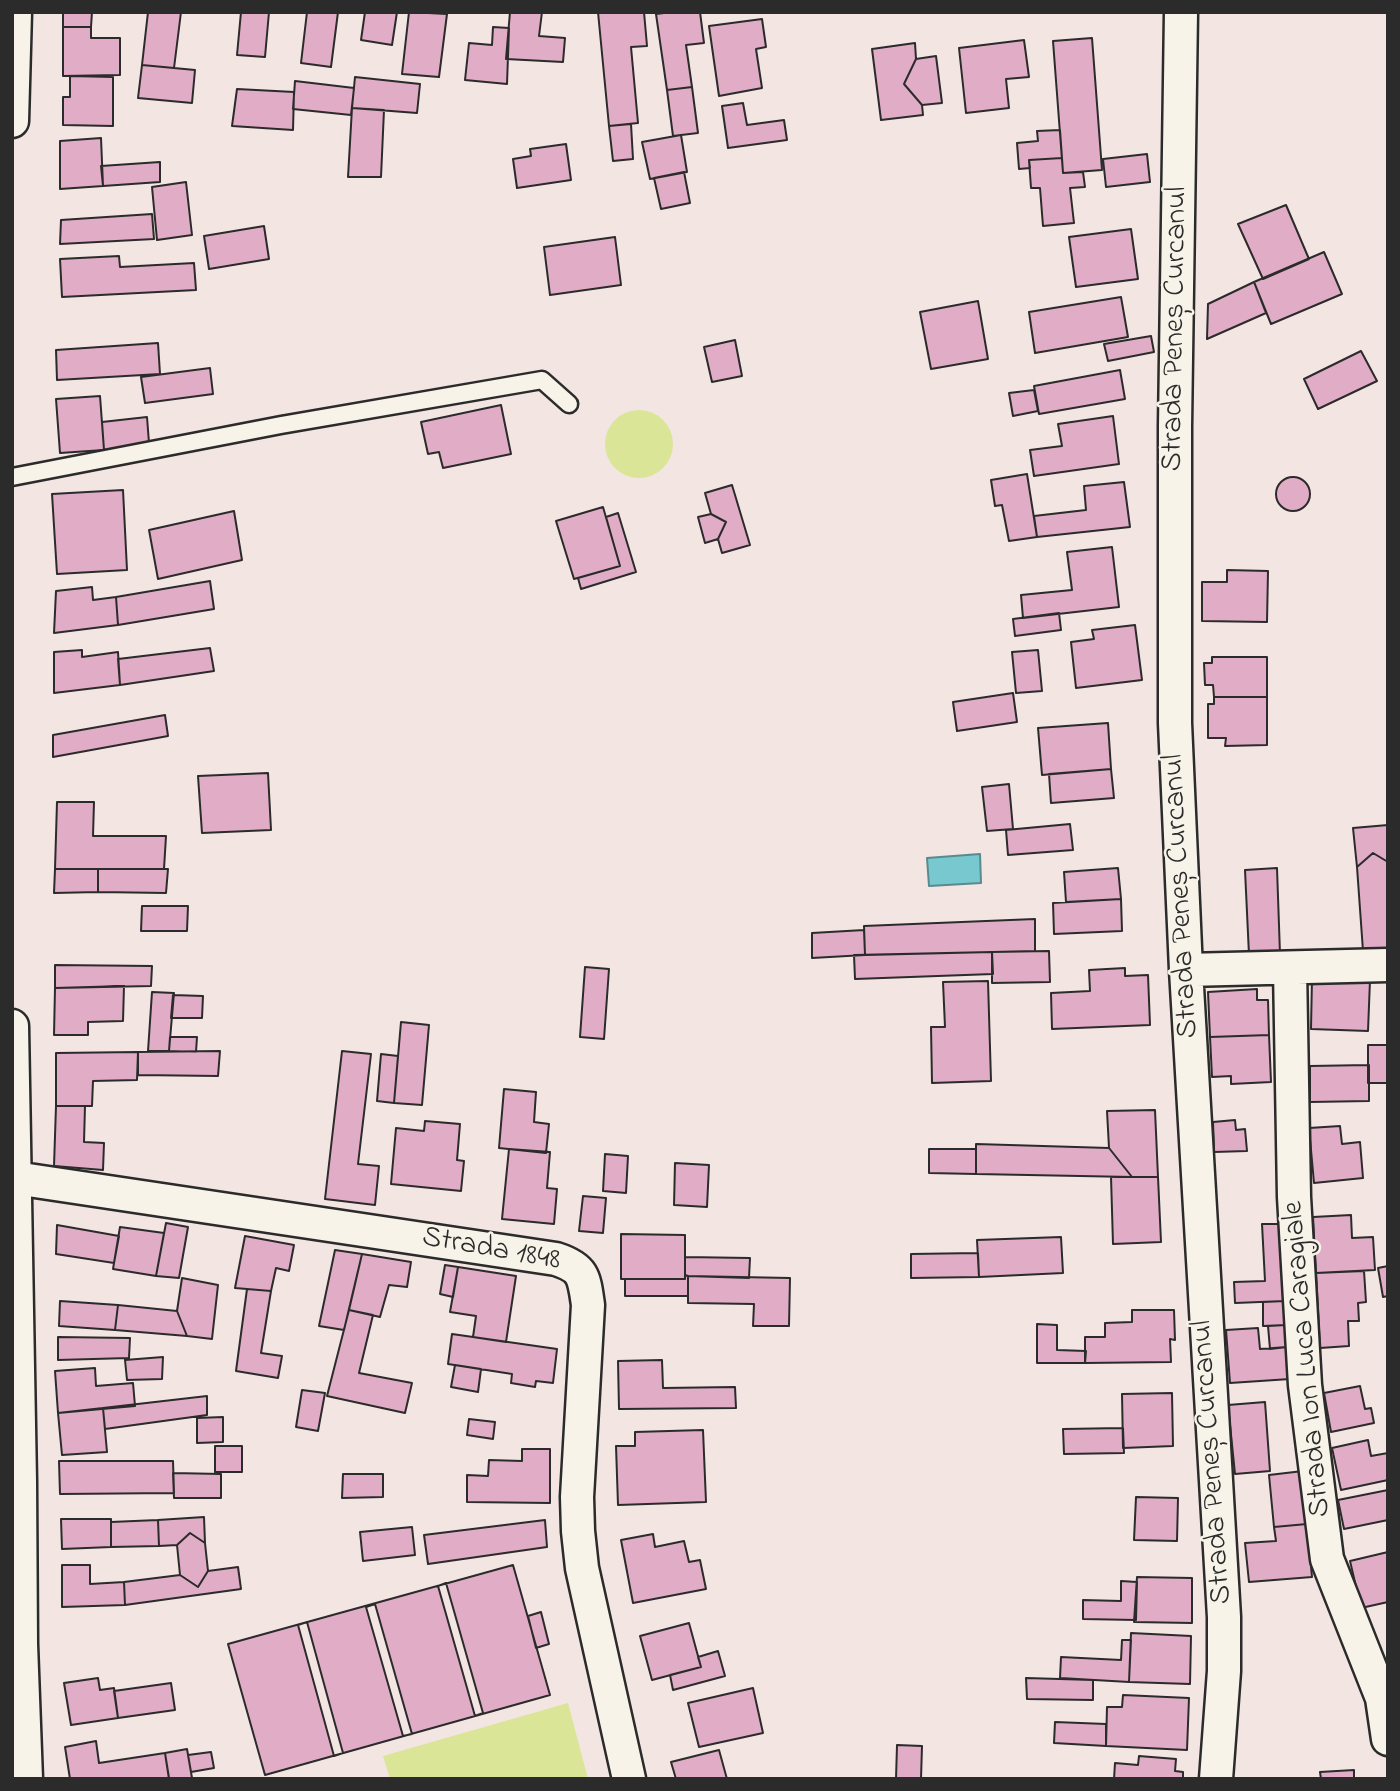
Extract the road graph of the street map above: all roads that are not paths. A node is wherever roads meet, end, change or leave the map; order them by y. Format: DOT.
graph roads {
  1 [pos="15,12"];
  2 [pos="1181,12"];
  3 [pos="12,121"];
  4 [pos="569,404"];
  5 [pos="12,477"];
  6 [pos="1388,965"];
  7 [pos="1290,968"];
  8 [pos="1185,970"];
  9 [pos="12,1026"];
  10 [pos="15,1178"];
  11 [pos="15,1343"];
  12 [pos="1388,1739"];
  13 [pos="26,1779"];
  14 [pos="629,1779"];
  15 [pos="1216,1779"];
  1 -- 3 [label="street"];
  2 -- 8 [label="street, Strada Peneș Curcanul"];
  4 -- 5 [label="lane"];
  6 -- 7 [label="street"];
  7 -- 8 [label="street"];
  7 -- 12 [label="street, Strada Ion Luca Caragiale"];
  8 -- 15 [label="street, Strada Peneș Curcanul"];
  9 -- 10 [label="street"];
  10 -- 11 [label="street"];
  10 -- 14 [label="street, Strada 1848"];
  11 -- 13 [label="street"];
}
